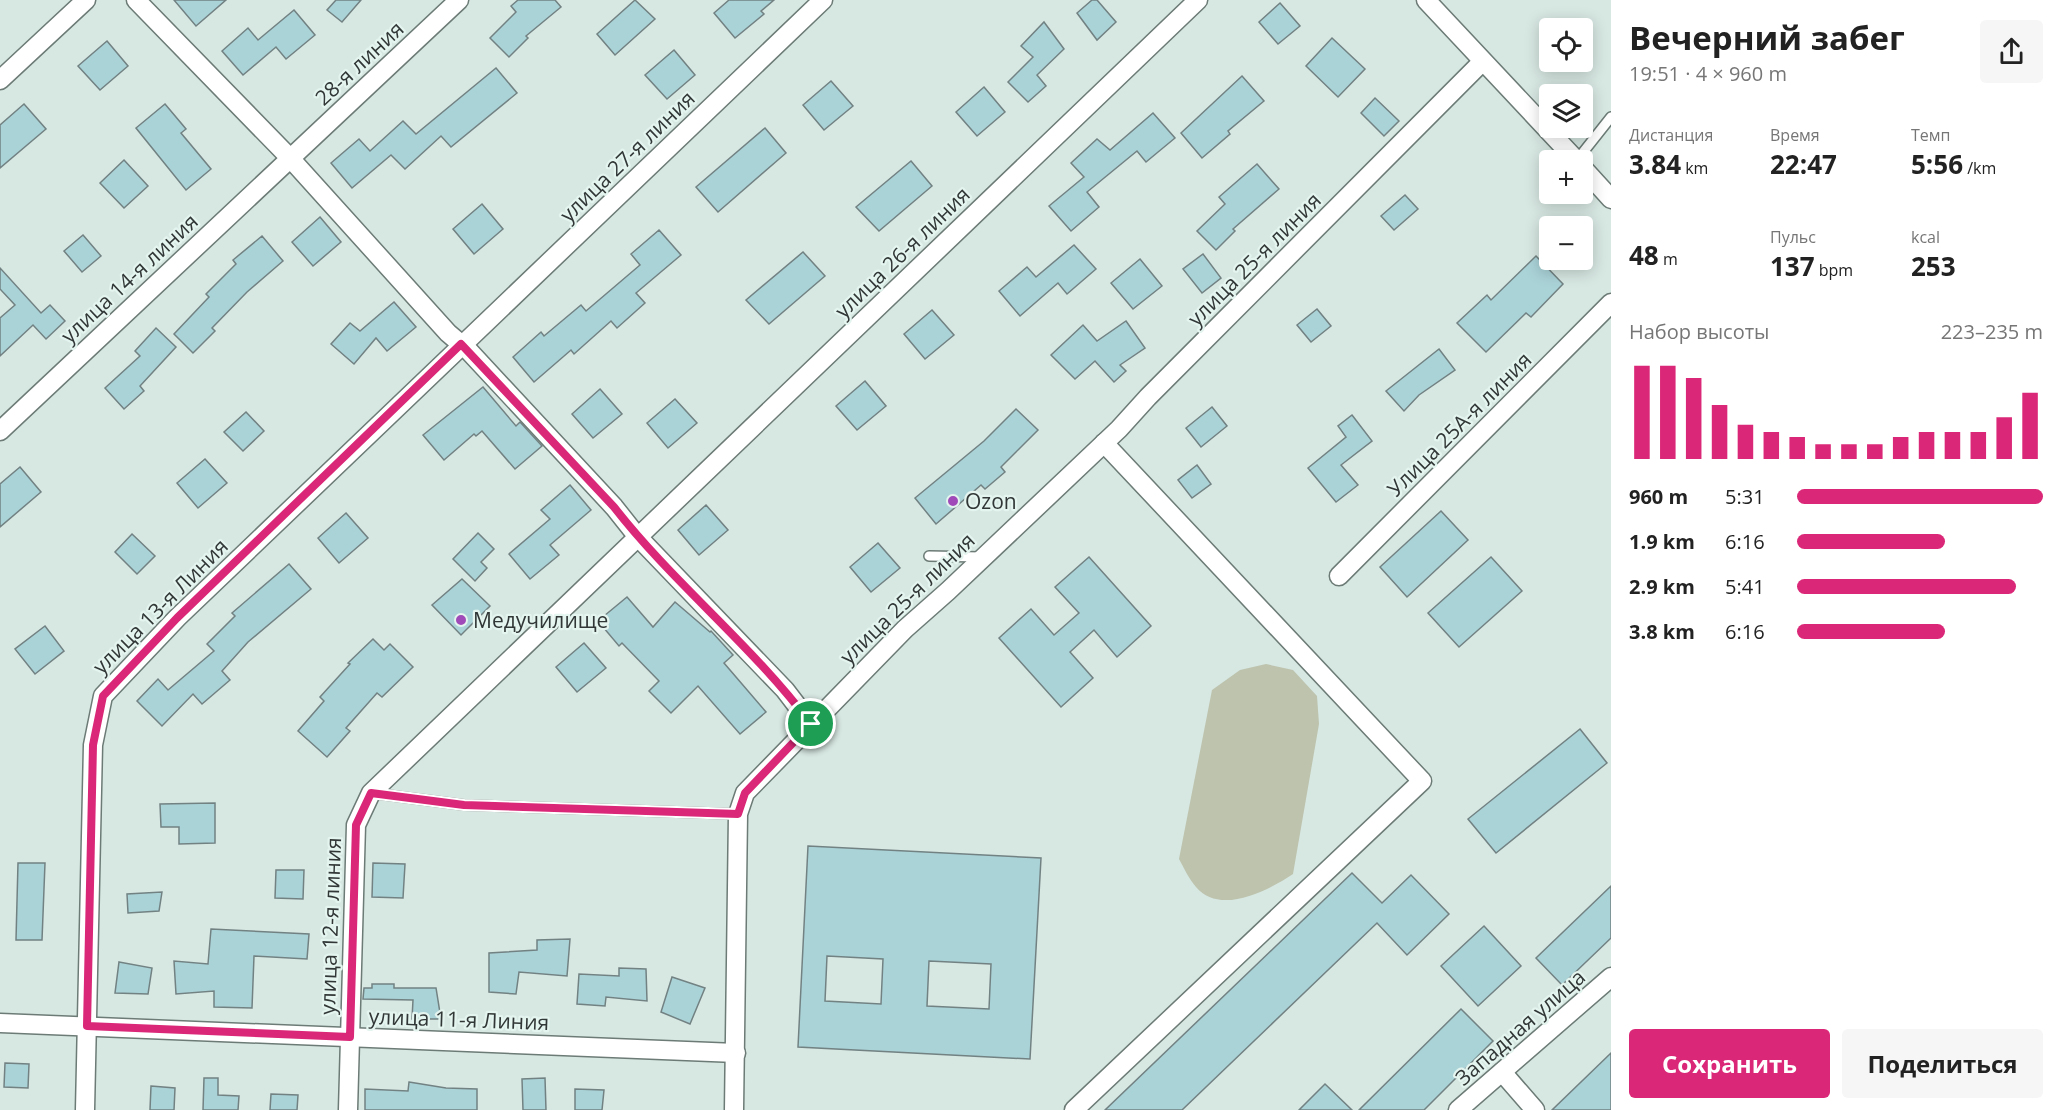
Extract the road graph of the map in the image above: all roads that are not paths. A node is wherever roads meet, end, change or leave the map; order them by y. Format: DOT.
graph roads {
  1 [pos="86,0"];
  2 [pos="136,0"];
  3 [pos="459,0"];
  4 [pos="823,0"];
  5 [pos="1198,0"];
  6 [pos="1426,0"];
  7 [pos="1482,62"];
  8 [pos="0,80"];
  9 [pos="1611,117"];
  10 [pos="1567,150"];
  11 [pos="1585,150"];
  12 [pos="290,158"];
  13 [pos="1593,179"];
  14 [pos="1611,199"];
  15 [pos="1611,303"];
  16 [pos="461,344"];
  17 [pos="0,431"];
  18 [pos="1104,443"];
  19 [pos="637,536"];
  20 [pos="929,556"];
  21 [pos="982,557"];
  22 [pos="1339,576"];
  23 [pos="811,724"];
  24 [pos="371,793"];
  25 [pos="738,814"];
  26 [pos="1611,977"];
  27 [pos="0,1023"];
  28 [pos="87,1026"];
  29 [pos="350,1037"];
  30 [pos="736,1053"];
  31 [pos="1502,1072"];
  32 [pos="85,1110"];
  33 [pos="348,1110"];
  34 [pos="734,1110"];
  35 [pos="1074,1110"];
  36 [pos="1458,1110"];
  37 [pos="1535,1110"];
  1 -- 8 [label="street"];
  2 -- 12 [label="street"];
  3 -- 12 [label="street, 28-я линия"];
  4 -- 16 [label="street, улица 27-я линия"];
  5 -- 19 [label="street, улица 26-я линия"];
  6 -- 7 [label="street"];
  7 -- 10 [label="street"];
  7 -- 18 [label="street, улица 25-я линия"];
  9 -- 11 [label="lane"];
  12 -- 16 [label="street"];
  12 -- 17 [label="street, улица 14-я линия"];
  13 -- 14 [label="street"];
  15 -- 22 [label="street, Улица 25А-я линия"];
  16 -- 19 [label="street"];
  16 -- 28 [label="street, улица 13-я Линия"];
  18 -- 21 [label="street, улица 25-я линия"];
  18 -- 35 [label="street"];
  19 -- 23 [label="street"];
  19 -- 24 [label="street, улица 12-я линия"];
  20 -- 21 [label="lane"];
  21 -- 23 [label="street, улица 25-я линия"];
  23 -- 25 [label="street, улица 25-я линия"];
  24 -- 25 [label="lane"];
  24 -- 29 [label="street, улица 12-я линия"];
  25 -- 30 [label="street, улица 25-я линия"];
  26 -- 31 [label="street, Западная улица"];
  27 -- 28 [label="street, улица 11-я Линия"];
  28 -- 29 [label="street, улица 11-я Линия"];
  28 -- 32 [label="street, улица 13-я Линия"];
  29 -- 30 [label="street, улица 11-я Линия"];
  29 -- 33 [label="street, улица 12-я линия"];
  30 -- 34 [label="street, улица 25-я линия"];
  31 -- 36 [label="street, Западная улица"];
  31 -- 37 [label="street"];
}
